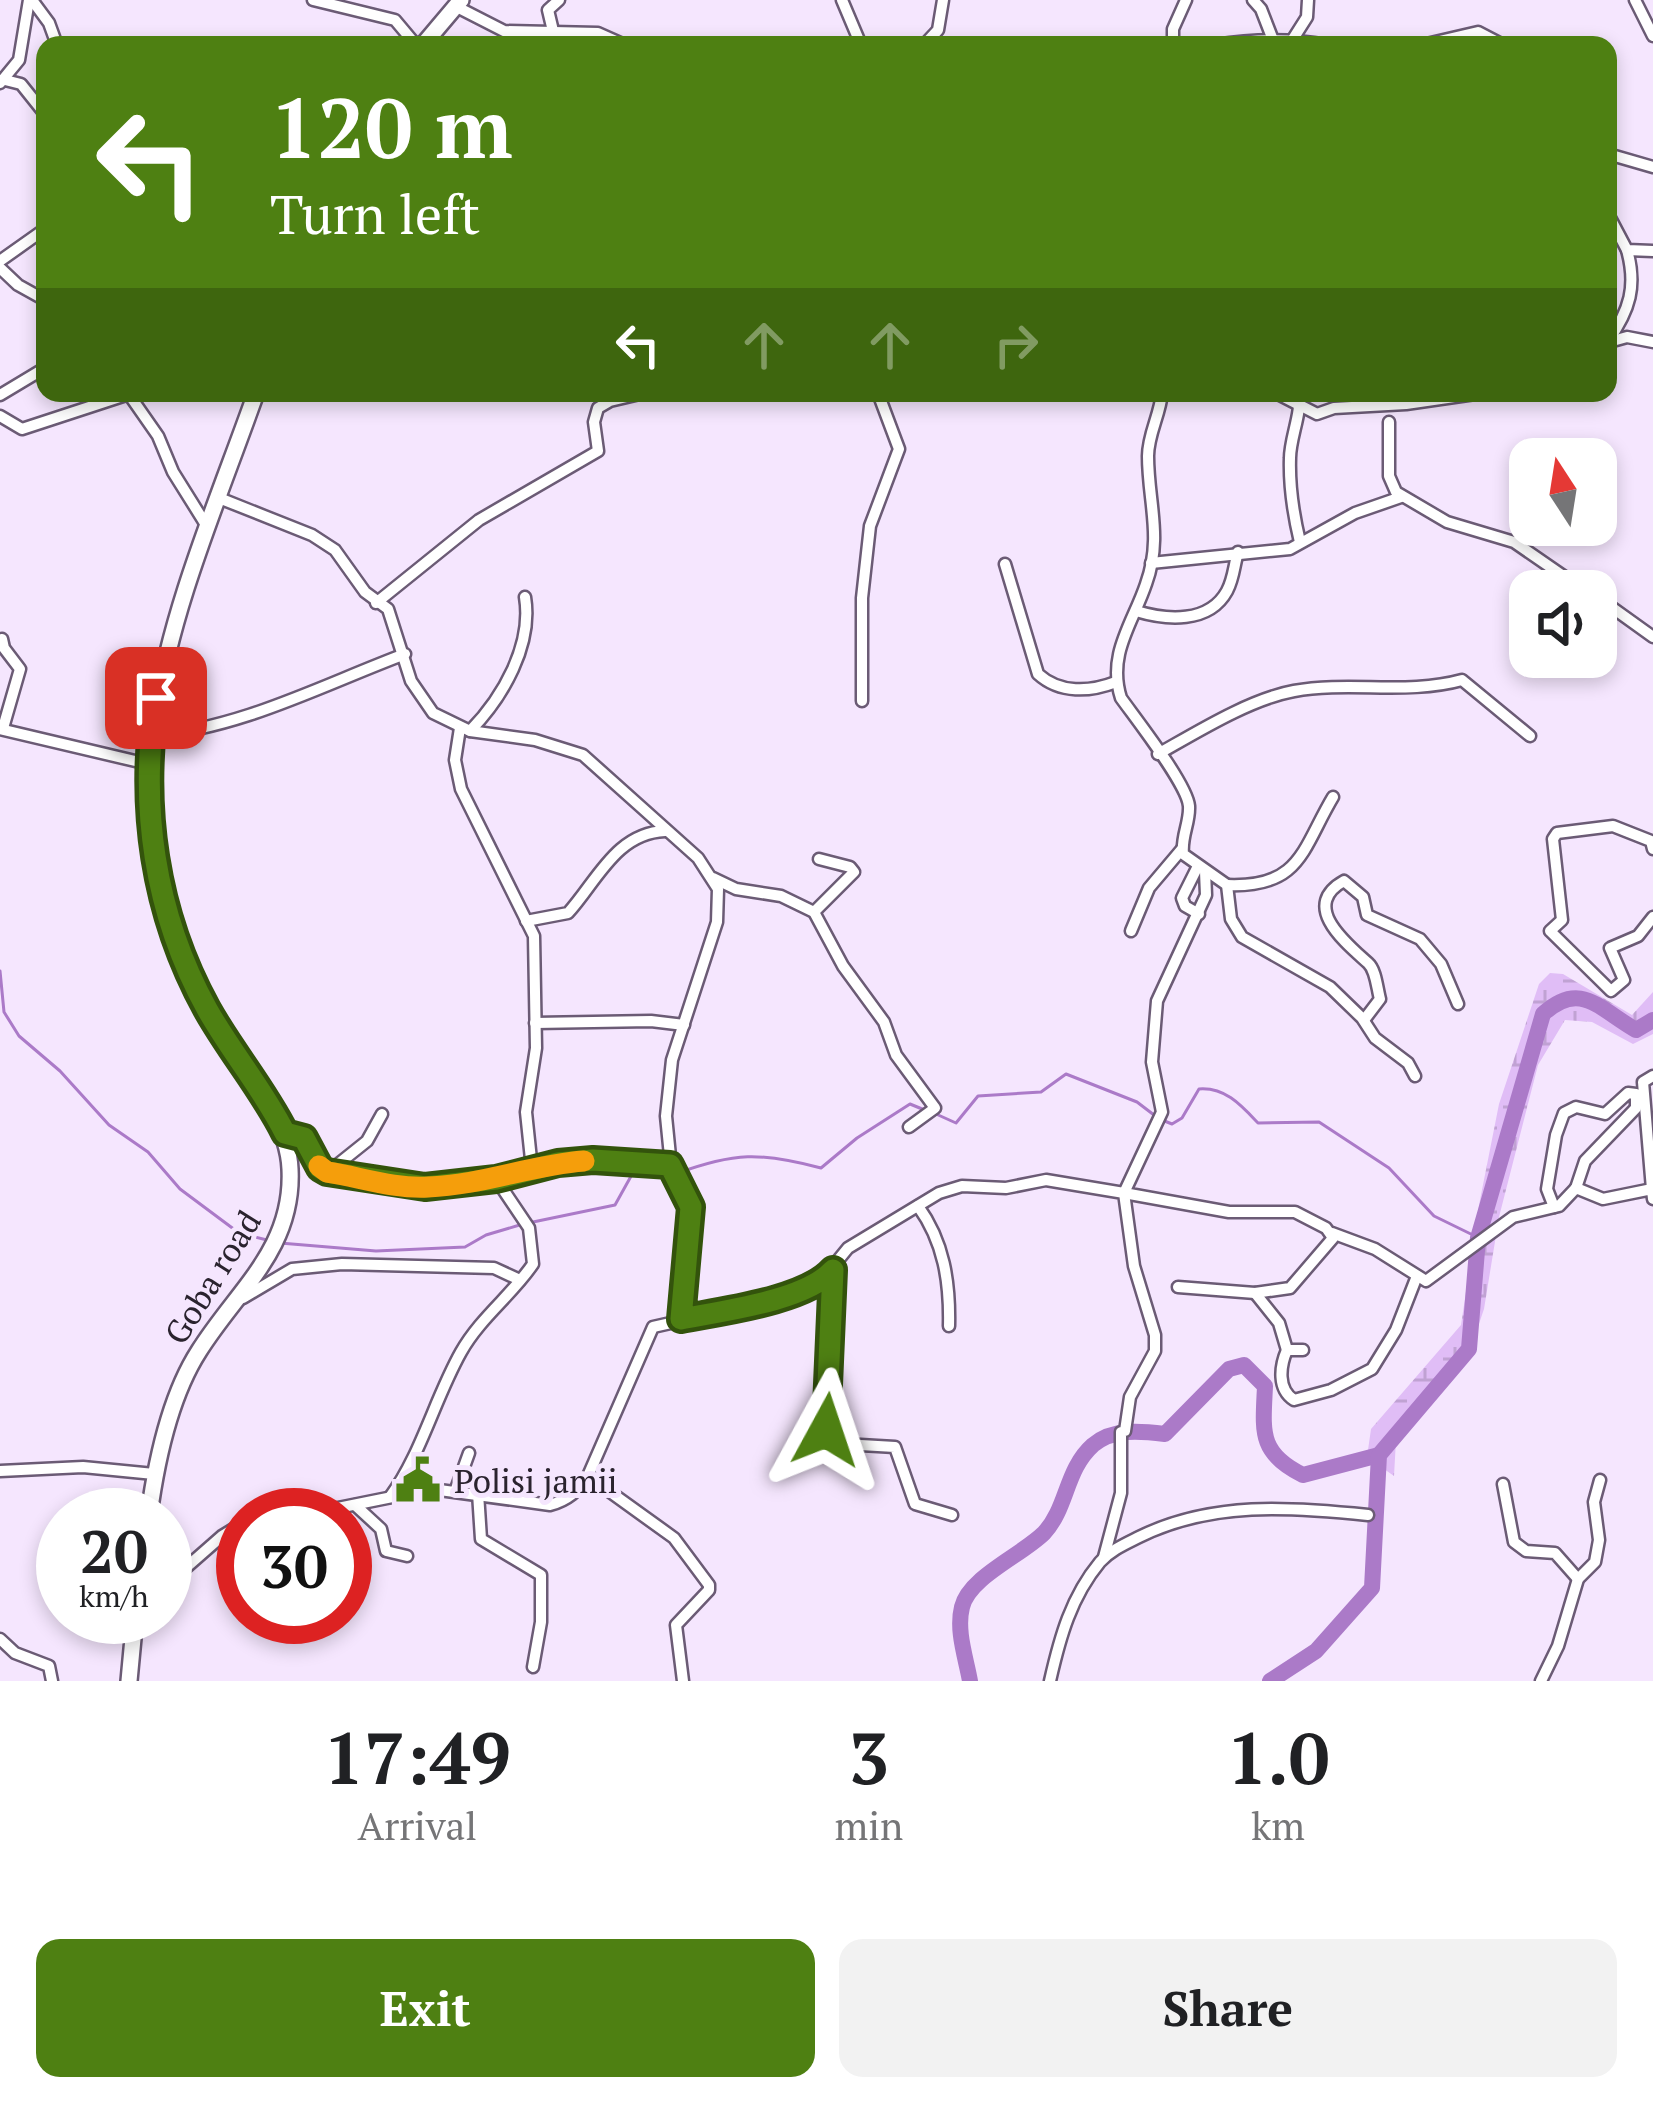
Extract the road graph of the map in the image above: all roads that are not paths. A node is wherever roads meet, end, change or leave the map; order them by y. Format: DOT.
graph roads {
  1 [pos="30,0"];
  2 [pos="313,0"];
  3 [pos="559,0"];
  4 [pos="842,0"];
  5 [pos="943,0"];
  6 [pos="1186,0"];
  7 [pos="1253,0"];
  8 [pos="1308,0"];
  9 [pos="1635,0"];
  10 [pos="459,3"];
  11 [pos="553,31"];
  12 [pos="54,36"];
  13 [pos="411,36"];
  14 [pos="428,36"];
  15 [pos="513,36"];
  16 [pos="528,36"];
  17 [pos="605,36"];
  18 [pos="857,36"];
  19 [pos="932,36"];
  20 [pos="1173,36"];
  21 [pos="1271,36"];
  22 [pos="1295,36"];
  23 [pos="1653,36"];
  24 [pos="3,82"];
  25 [pos="36,103"];
  26 [pos="1617,157"];
  27 [pos="1653,167"];
  28 [pos="1617,231"];
  29 [pos="36,236"];
  30 [pos="1627,250"];
  31 [pos="1653,250"];
  32 [pos="0,264"];
  33 [pos="36,295"];
  34 [pos="1617,327"];
  35 [pos="1617,340"];
  36 [pos="1653,342"];
  37 [pos="36,373"];
  38 [pos="0,395"];
  39 [pos="104,402"];
  40 [pos="134,402"];
  41 [pos="253,402"];
  42 [pos="608,402"];
  43 [pos="881,402"];
  44 [pos="1160,402"];
  45 [pos="1298,402"];
  46 [pos="1303,402"];
  47 [pos="1408,402"];
  48 [pos="0,416"];
  49 [pos="1388,422"];
  50 [pos="1402,496"];
  51 [pos="219,499"];
  52 [pos="208,528"];
  53 [pos="1300,542"];
  54 [pos="1238,552"];
  55 [pos="1151,563"];
  56 [pos="1005,564"];
  57 [pos="1555,570"];
  58 [pos="525,597"];
  59 [pos="376,603"];
  60 [pos="1136,611"];
  61 [pos="1617,611"];
  62 [pos="1653,637"];
  63 [pos="2,639"];
  64 [pos="405,654"];
  65 [pos="1116,682"];
  66 [pos="862,701"];
  67 [pos="1,728"];
  68 [pos="465,729"];
  69 [pos="151,736"];
  70 [pos="1530,736"];
  71 [pos="1158,754"];
  72 [pos="148,764"];
  73 [pos="1333,796"];
  74 [pos="665,831"];
  75 [pos="1653,849"];
  76 [pos="819,860"];
  77 [pos="1193,861"];
  78 [pos="713,878"];
  79 [pos="1227,886"];
  80 [pos="814,912"];
  81 [pos="1199,914"];
  82 [pos="1653,917"];
  83 [pos="526,921"];
  84 [pos="1131,932"];
  85 [pos="1458,1004"];
  86 [pos="1364,1020"];
  87 [pos="536,1023"];
  88 [pos="684,1025"];
  89 [pos="1415,1076"];
  90 [pos="1653,1076"];
  91 [pos="382,1114"];
  92 [pos="909,1127"];
  93 [pos="285,1133"];
  94 [pos="670,1165"];
  95 [pos="532,1169"];
  96 [pos="327,1172"];
  97 [pos="496,1179"];
  98 [pos="1576,1188"];
  99 [pos="1652,1189"];
  100 [pos="1124,1193"];
  101 [pos="1653,1199"];
  102 [pos="918,1206"];
  103 [pos="1554,1207"];
  104 [pos="1332,1233"];
  105 [pos="833,1270"];
  106 [pos="1417,1276"];
  107 [pos="520,1280"];
  108 [pos="1178,1288"];
  109 [pos="1255,1293"];
  110 [pos="240,1300"];
  111 [pos="681,1319"];
  112 [pos="949,1326"];
  113 [pos="1287,1349"];
  114 [pos="1303,1350"];
  115 [pos="469,1453"];
  116 [pos="0,1471"];
  117 [pos="154,1474"];
  118 [pos="588,1476"];
  119 [pos="1600,1480"];
  120 [pos="1503,1484"];
  121 [pos="152,1488"];
  122 [pos="456,1489"];
  123 [pos="478,1492"];
  124 [pos="390,1497"];
  125 [pos="372,1501"];
  126 [pos="952,1515"];
  127 [pos="1368,1515"];
  128 [pos="372,1521"];
  129 [pos="216,1541"];
  130 [pos="407,1556"];
  131 [pos="1104,1557"];
  132 [pos="192,1562"];
  133 [pos="1578,1579"];
  134 [pos="0,1639"];
  135 [pos="132,1644"];
  136 [pos="533,1667"];
  137 [pos="52,1681"];
  138 [pos="129,1681"];
  139 [pos="683,1681"];
  140 [pos="1050,1681"];
  141 [pos="1541,1681"];
  1 -- 12 [label="street"];
  1 -- 24 [label="street"];
  2 -- 13 [label="street"];
  3 -- 11 [label="street"];
  4 -- 18 [label="street"];
  5 -- 19 [label="street"];
  6 -- 20 [label="street"];
  7 -- 21 [label="street"];
  8 -- 22 [label="street"];
  9 -- 23 [label="street"];
  10 -- 14 [label="main road"];
  10 -- 15 [label="street"];
  11 -- 16 [label="street"];
  11 -- 17 [label="street"];
  24 -- 25 [label="street"];
  26 -- 27 [label="street"];
  28 -- 30 [label="street"];
  29 -- 32 [label="street"];
  30 -- 31 [label="street"];
  30 -- 34 [label="street"];
  32 -- 33 [label="street"];
  35 -- 36 [label="street"];
  37 -- 38 [label="street"];
  39 -- 48 [label="street"];
  40 -- 52 [label="street"];
  41 -- 51 [label="main road, Goba road"];
  42 -- 59 [label="street"];
  43 -- 66 [label="street"];
  44 -- 55 [label="street"];
  45 -- 53 [label="street"];
  46 -- 47 [label="street"];
  49 -- 50 [label="street"];
  50 -- 53 [label="street"];
  50 -- 57 [label="street"];
  51 -- 52 [label="main road, Goba road"];
  51 -- 59 [label="street"];
  52 -- 69 [label="main road, Goba road"];
  53 -- 54 [label="street"];
  54 -- 55 [label="street"];
  54 -- 60 [label="street"];
  55 -- 60 [label="street"];
  56 -- 65 [label="street"];
  58 -- 68 [label="street"];
  59 -- 64 [label="street"];
  60 -- 65 [label="street"];
  61 -- 62 [label="street"];
  63 -- 67 [label="street"];
  64 -- 68 [label="street"];
  64 -- 69 [label="street"];
  65 -- 71 [label="street"];
  67 -- 72 [label="street"];
  68 -- 74 [label="street"];
  68 -- 83 [label="street"];
  69 -- 72 [label="main road, Goba road"];
  70 -- 71 [label="street"];
  71 -- 77 [label="street"];
  72 -- 93 [label="main road, Goba road"];
  73 -- 79 [label="street"];
  74 -- 78 [label="street"];
  74 -- 83 [label="street"];
  75 -- 82 [label="street"];
  76 -- 80 [label="street"];
  77 -- 79 [label="street"];
  77 -- 81 [label="street"];
  77 -- 81 [label="street"];
  77 -- 84 [label="street"];
  78 -- 80 [label="street"];
  78 -- 88 [label="street"];
  79 -- 86 [label="street"];
  80 -- 92 [label="street"];
  81 -- 100 [label="street"];
  83 -- 87 [label="street"];
  85 -- 86 [label="street"];
  86 -- 89 [label="street"];
  87 -- 88 [label="street"];
  87 -- 95 [label="street"];
  88 -- 94 [label="street"];
  90 -- 99 [label="street"];
  91 -- 96 [label="street"];
  93 -- 96 [label="street"];
  93 -- 110 [label="main road, Goba road"];
  94 -- 95 [label="street"];
  94 -- 111 [label="street"];
  95 -- 97 [label="street"];
  96 -- 97 [label="street"];
  97 -- 107 [label="street"];
  98 -- 99 [label="street"];
  98 -- 103 [label="street"];
  98 -- 103 [label="street"];
  99 -- 101 [label="street"];
  100 -- 102 [label="street"];
  100 -- 104 [label="street"];
  100 -- 131 [label="street"];
  102 -- 105 [label="street"];
  102 -- 112 [label="street"];
  103 -- 106 [label="street"];
  104 -- 106 [label="street"];
  104 -- 109 [label="street"];
  105 -- 111 [label="street"];
  105 -- 126 [label="street"];
  106 -- 113 [label="street"];
  107 -- 110 [label="street"];
  107 -- 124 [label="street"];
  108 -- 109 [label="street"];
  109 -- 113 [label="street"];
  110 -- 117 [label="main road, Goba road"];
  111 -- 118 [label="street"];
  113 -- 114 [label="street"];
  115 -- 122 [label="street"];
  116 -- 117 [label="street"];
  117 -- 121 [label="main road, Goba road"];
  118 -- 123 [label="street"];
  118 -- 139 [label="street"];
  119 -- 133 [label="street"];
  120 -- 133 [label="street"];
  122 -- 123 [label="street"];
  122 -- 124 [label="street"];
  123 -- 136 [label="street"];
  124 -- 125 [label="street"];
  127 -- 131 [label="street"];
  128 -- 130 [label="street"];
  129 -- 132 [label="street"];
  131 -- 140 [label="street"];
  133 -- 141 [label="street"];
  134 -- 137 [label="street"];
  135 -- 138 [label="main road"];
}
